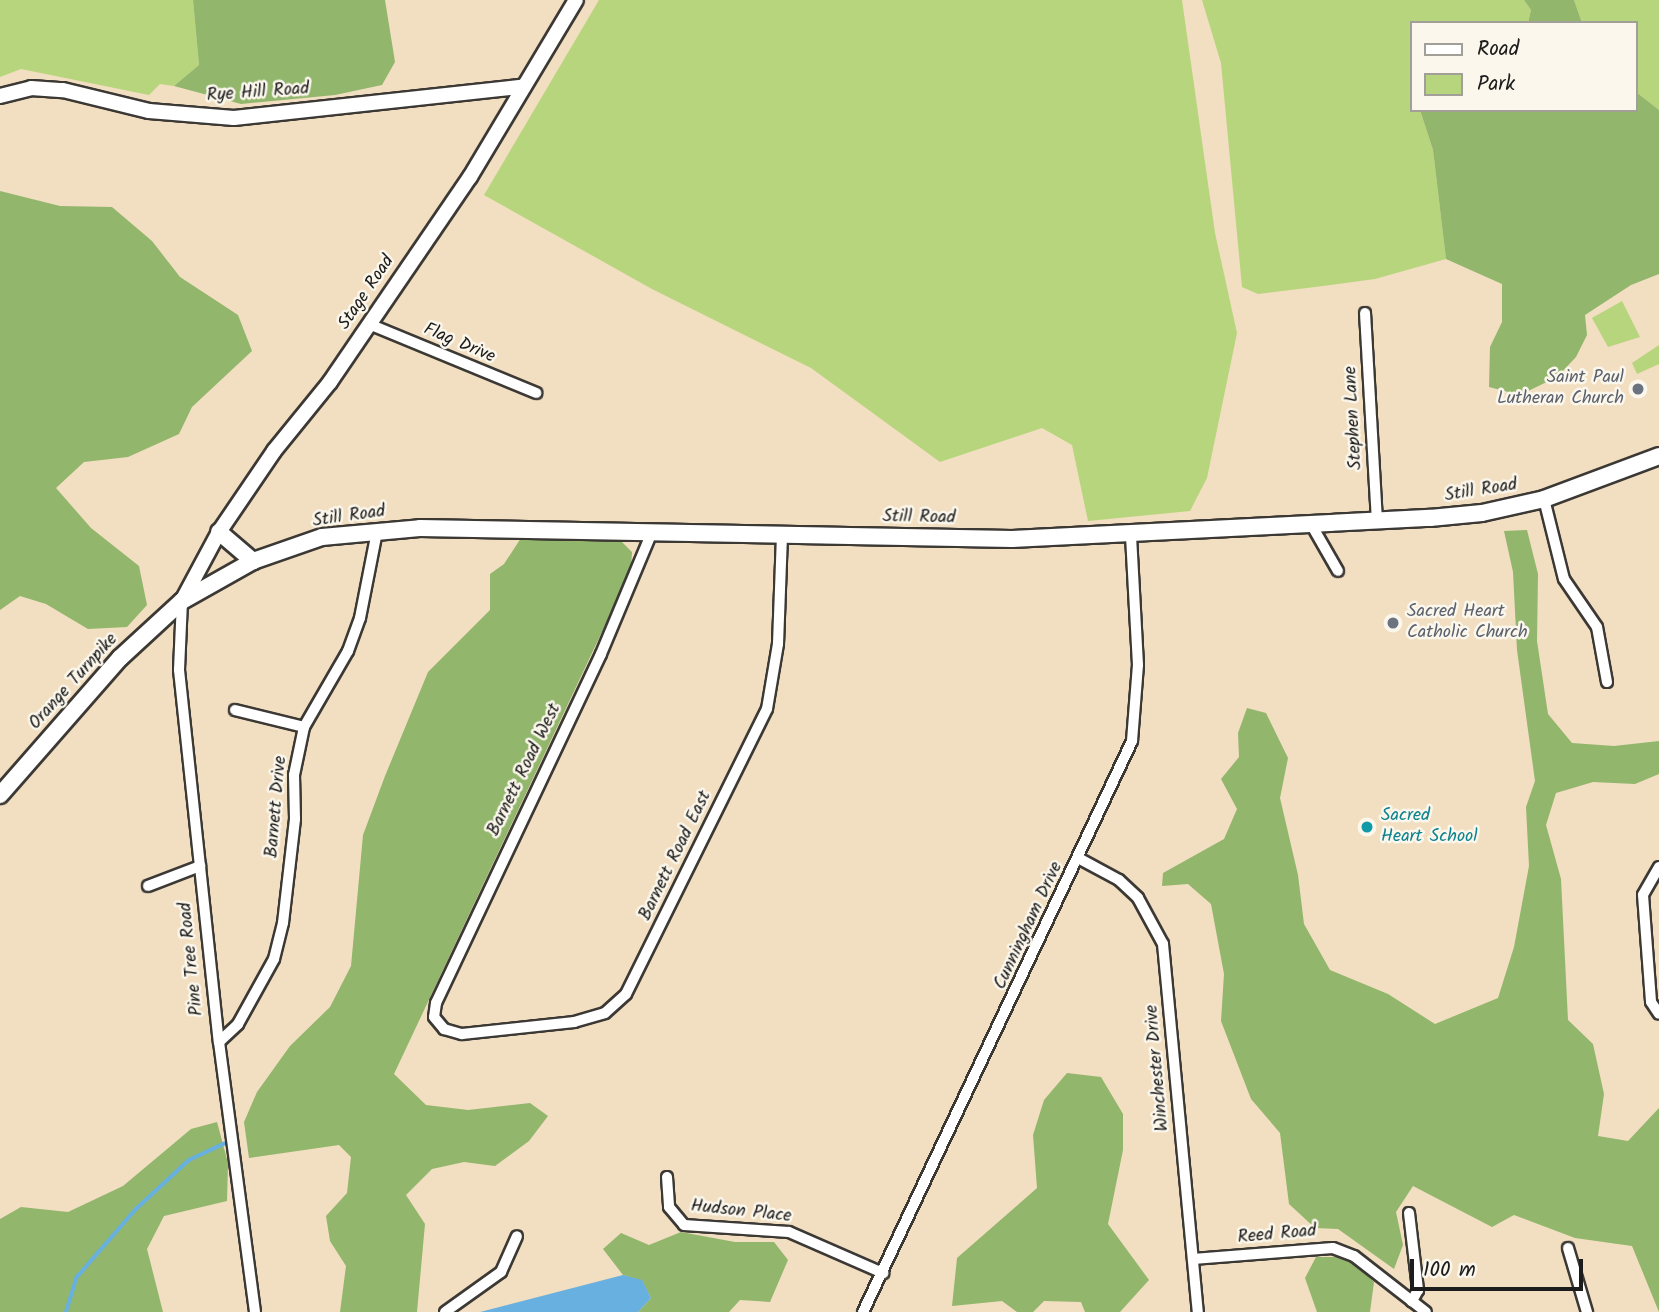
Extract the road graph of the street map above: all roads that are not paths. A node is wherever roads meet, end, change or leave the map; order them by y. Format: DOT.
graph roads {
  1 [pos="576,0"];
  2 [pos="521,87"];
  3 [pos="0,96"];
  4 [pos="1365,313"];
  5 [pos="369,324"];
  6 [pos="536,393"];
  7 [pos="1659,456"];
  8 [pos="1544,499"];
  9 [pos="1377,520"];
  10 [pos="1311,524"];
  11 [pos="377,531"];
  12 [pos="219,532"];
  13 [pos="652,532"];
  14 [pos="1131,534"];
  15 [pos="782,535"];
  16 [pos="253,561"];
  17 [pos="1338,571"];
  18 [pos="183,601"];
  19 [pos="1607,682"];
  20 [pos="235,710"];
  21 [pos="304,727"];
  22 [pos="0,795"];
  23 [pos="1080,859"];
  24 [pos="200,866"];
  25 [pos="1659,867"];
  26 [pos="148,886"];
  27 [pos="1659,1014"];
  28 [pos="437,1024"];
  29 [pos="219,1042"];
  30 [pos="667,1177"];
  31 [pos="1409,1213"];
  32 [pos="517,1236"];
  33 [pos="1568,1248"];
  34 [pos="1194,1259"];
  35 [pos="883,1273"];
  36 [pos="1412,1301"];
  37 [pos="255,1312"];
  38 [pos="445,1312"];
  39 [pos="863,1312"];
  40 [pos="1198,1312"];
  41 [pos="1426,1312"];
  42 [pos="1587,1312"];
  1 -- 2 [label="street, Stage Road"];
  2 -- 3 [label="street, Rye Hill Road"];
  2 -- 5 [label="street, Stage Road"];
  4 -- 9 [label="street, Stephen Lane"];
  5 -- 6 [label="street, Flag Drive"];
  5 -- 12 [label="street, Stage Road"];
  7 -- 8 [label="main road, Still Road"];
  8 -- 9 [label="main road, Still Road"];
  8 -- 19 [label="street"];
  9 -- 10 [label="main road, Still Road"];
  10 -- 14 [label="main road, Still Road"];
  10 -- 17 [label="street"];
  11 -- 13 [label="main road, Still Road"];
  11 -- 16 [label="main road, Still Road"];
  11 -- 21 [label="street, Barnett Drive"];
  12 -- 16 [label="main road"];
  12 -- 18 [label="street, Stage Road"];
  13 -- 15 [label="main road, Still Road"];
  13 -- 28 [label="street, Barnett Road West"];
  14 -- 15 [label="main road, Still Road"];
  14 -- 23 [label="street, Cunningham Drive"];
  15 -- 28 [label="street, Barnett Road East"];
  16 -- 18 [label="main road, Still Road"];
  18 -- 22 [label="main road, Orange Turnpike"];
  18 -- 24 [label="street, Pine Tree Road"];
  20 -- 21 [label="street"];
  21 -- 29 [label="street, Barnett Drive"];
  23 -- 34 [label="street, Winchester Drive"];
  23 -- 35 [label="street, Cunningham Drive"];
  24 -- 26 [label="street"];
  24 -- 29 [label="street, Pine Tree Road"];
  25 -- 27 [label="street"];
  29 -- 37 [label="street, Pine Tree Road"];
  30 -- 35 [label="street, Hudson Place"];
  31 -- 36 [label="street"];
  32 -- 38 [label="street"];
  33 -- 42 [label="street"];
  34 -- 36 [label="street, Reed Road"];
  34 -- 40 [label="street, Winchester Drive"];
  35 -- 39 [label="street, Cunningham Drive"];
  36 -- 41 [label="street, Reed Road"];
}
